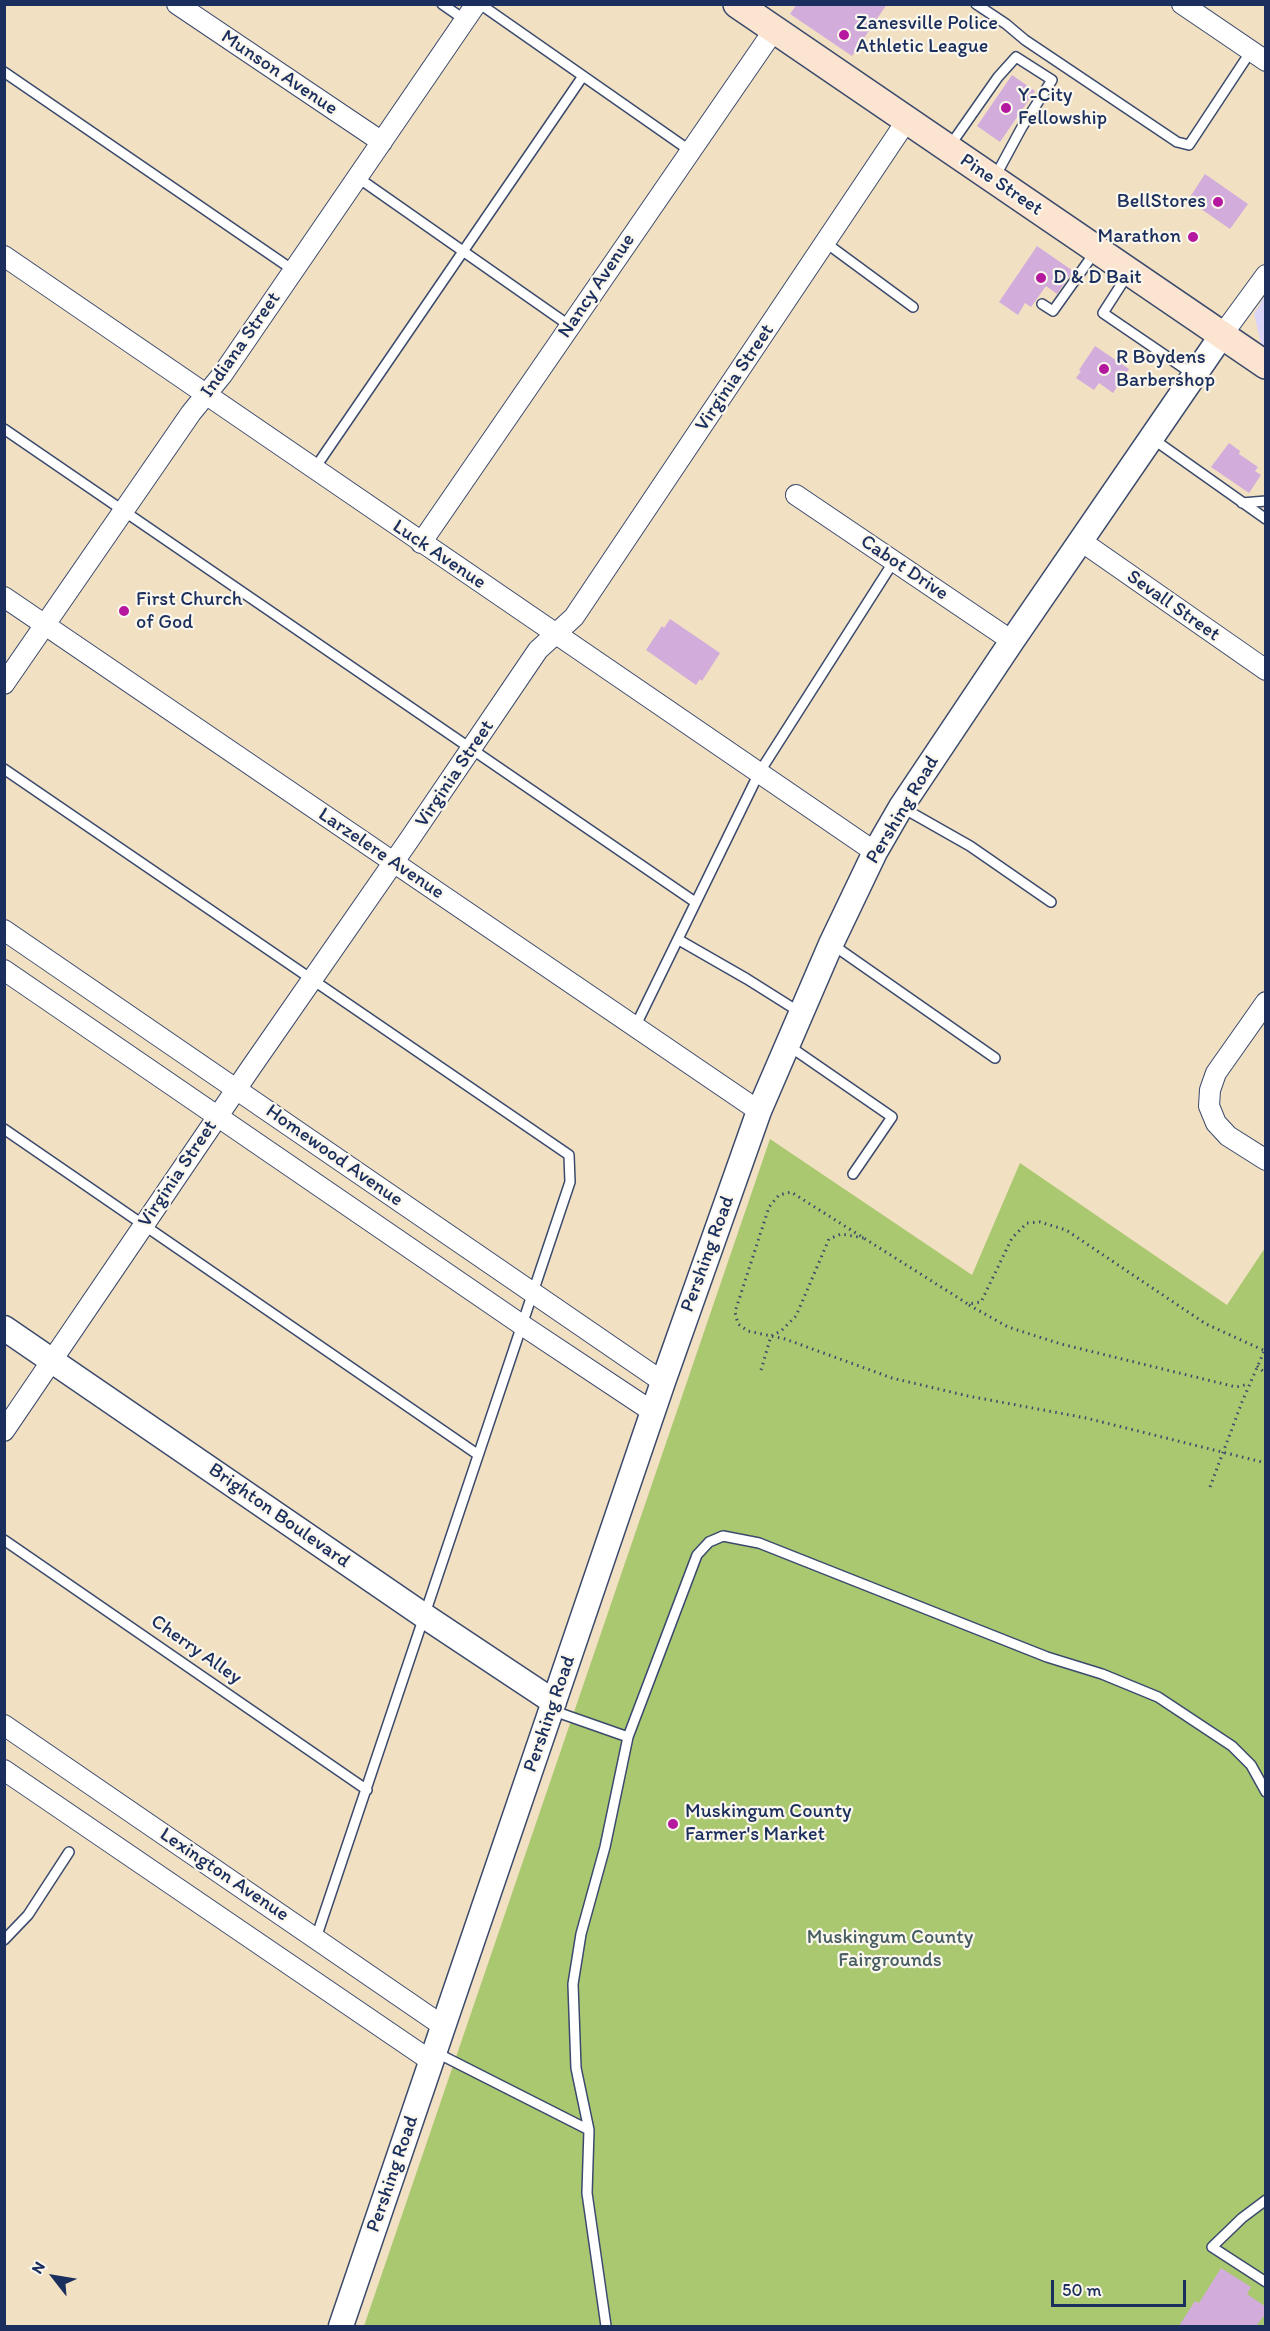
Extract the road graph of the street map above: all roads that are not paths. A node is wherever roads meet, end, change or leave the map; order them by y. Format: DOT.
graph roads {
  1 [pos="177,4"];
  2 [pos="442,4"];
  3 [pos="480,4"];
  4 [pos="737,4"];
  5 [pos="976,4"];
  6 [pos="1182,4"];
  7 [pos="470,12"];
  8 [pos="768,18"];
  9 [pos="1258,56"];
  10 [pos="4,72"];
  11 [pos="583,76"];
  12 [pos="907,120"];
  13 [pos="382,142"];
  14 [pos="948,148"];
  15 [pos="689,150"];
  16 [pos="357,177"];
  17 [pos="993,179"];
  18 [pos="826,243"];
  19 [pos="1097,250"];
  20 [pos="464,251"];
  21 [pos="4,256"];
  22 [pos="293,270"];
  23 [pos="1130,272"];
  24 [pos="1266,275"];
  25 [pos="1042,304"];
  26 [pos="913,306"];
  27 [pos="570,326"];
  28 [pos="1222,335"];
  29 [pos="1266,365"];
  30 [pos="1194,375"];
  31 [pos="207,394"];
  32 [pos="4,429"];
  33 [pos="1152,437"];
  34 [pos="315,468"];
  35 [pos="796,495"];
  36 [pos="1266,501"];
  37 [pos="1242,503"];
  38 [pos="124,509"];
  39 [pos="1266,519"];
  40 [pos="1081,542"];
  41 [pos="421,543"];
  42 [pos="894,561"];
  43 [pos="4,597"];
  44 [pos="45,625"];
  45 [pos="556,634"];
  46 [pos="1012,641"];
  47 [pos="1266,670"];
  48 [pos="4,684"];
  49 [pos="472,749"];
  50 [pos="4,769"];
  51 [pos="759,773"];
  52 [pos="901,807"];
  53 [pos="875,852"];
  54 [pos="394,863"];
  55 [pos="695,902"];
  56 [pos="1051,902"];
  57 [pos="4,930"];
  58 [pos="679,940"];
  59 [pos="831,944"];
  60 [pos="4,970"];
  61 [pos="312,979"];
  62 [pos="1266,1002"];
  63 [pos="801,1013"];
  64 [pos="634,1028"];
  65 [pos="787,1045"];
  66 [pos="995,1058"];
  67 [pos="237,1089"];
  68 [pos="759,1112"];
  69 [pos="217,1117"];
  70 [pos="4,1130"];
  71 [pos="1266,1160"];
  72 [pos="853,1174"];
  73 [pos="143,1225"];
  74 [pos="532,1292"];
  75 [pos="522,1325"];
  76 [pos="4,1328"];
  77 [pos="52,1360"];
  78 [pos="663,1382"];
  79 [pos="653,1412"];
  80 [pos="4,1431"];
  81 [pos="477,1454"];
  82 [pos="4,1540"];
  83 [pos="423,1615"];
  84 [pos="553,1706"];
  85 [pos="4,1725"];
  86 [pos="628,1737"];
  87 [pos="4,1770"];
  88 [pos="367,1790"];
  89 [pos="1266,1792"];
  90 [pos="69,1852"];
  91 [pos="315,1938"];
  92 [pos="4,1940"];
  93 [pos="443,2026"];
  94 [pos="433,2056"];
  95 [pos="589,2130"];
  96 [pos="1266,2200"];
  97 [pos="1266,2282"];
  98 [pos="341,2326"];
  99 [pos="606,2326"];
  1 -- 13 [label="street, Munson Avenue"];
  2 -- 7 [label="lane"];
  3 -- 11 [label="lane"];
  4 -- 8 [label="main road, Pine Street"];
  5 -- 9 [label="lane"];
  6 -- 9 [label="street"];
  7 -- 13 [label="street, Indiana Street"];
  8 -- 12 [label="main road, Pine Street"];
  8 -- 15 [label="street, Nancy Avenue"];
  10 -- 22 [label="lane"];
  11 -- 15 [label="lane"];
  11 -- 20 [label="lane"];
  12 -- 14 [label="main road, Pine Street"];
  12 -- 18 [label="street, Virginia Street"];
  13 -- 16 [label="street, Indiana Street"];
  14 -- 17 [label="main road, Pine Street"];
  14 -- 17 [label="lane"];
  15 -- 27 [label="street, Nancy Avenue"];
  16 -- 20 [label="lane"];
  16 -- 22 [label="street, Indiana Street"];
  17 -- 19 [label="main road, Pine Street"];
  18 -- 26 [label="lane"];
  18 -- 45 [label="street, Virginia Street"];
  19 -- 23 [label="main road, Pine Street"];
  19 -- 25 [label="lane"];
  20 -- 27 [label="lane"];
  20 -- 34 [label="lane"];
  21 -- 31 [label="street, Luck Avenue"];
  22 -- 31 [label="street, Indiana Street"];
  23 -- 28 [label="main road, Pine Street"];
  23 -- 30 [label="lane"];
  24 -- 28 [label="street, Pershing Road"];
  27 -- 41 [label="street, Nancy Avenue"];
  28 -- 29 [label="main road, Pine Street"];
  28 -- 30 [label="street, Pershing Road"];
  30 -- 33 [label="street, Pershing Road"];
  31 -- 34 [label="street, Luck Avenue"];
  31 -- 38 [label="street, Indiana Street"];
  32 -- 38 [label="lane"];
  33 -- 37 [label="lane"];
  33 -- 40 [label="street, Pershing Road"];
  34 -- 41 [label="street, Luck Avenue"];
  35 -- 42 [label="street, Cabot Drive"];
  36 -- 37 [label="lane"];
  37 -- 39 [label="lane"];
  38 -- 44 [label="street, Indiana Street"];
  38 -- 49 [label="lane"];
  40 -- 46 [label="street, Pershing Road"];
  40 -- 47 [label="street, Sevall Street"];
  41 -- 45 [label="street, Luck Avenue"];
  42 -- 46 [label="street, Cabot Drive"];
  42 -- 51 [label="lane"];
  43 -- 44 [label="street, Larzelere Avenue"];
  44 -- 48 [label="street, Indiana Street"];
  44 -- 54 [label="street, Larzelere Avenue"];
  45 -- 49 [label="street, Virginia Street"];
  45 -- 51 [label="street, Luck Avenue"];
  46 -- 52 [label="street, Pershing Road"];
  49 -- 54 [label="street, Virginia Street"];
  49 -- 55 [label="lane"];
  50 -- 61 [label="lane"];
  51 -- 53 [label="street, Luck Avenue"];
  51 -- 55 [label="lane"];
  52 -- 53 [label="street, Pershing Road"];
  52 -- 56 [label="lane"];
  53 -- 59 [label="street, Pershing Road"];
  54 -- 61 [label="street, Virginia Street"];
  54 -- 64 [label="street, Larzelere Avenue"];
  55 -- 58 [label="lane"];
  57 -- 67 [label="street, Homewood Avenue"];
  58 -- 63 [label="lane"];
  58 -- 64 [label="lane"];
  59 -- 63 [label="street, Pershing Road"];
  59 -- 66 [label="lane"];
  60 -- 69 [label="street, Homewood Avenue"];
  61 -- 67 [label="street, Virginia Street"];
  61 -- 74 [label="lane"];
  62 -- 71 [label="street"];
  63 -- 65 [label="street, Pershing Road"];
  64 -- 68 [label="street, Larzelere Avenue"];
  65 -- 68 [label="street, Pershing Road"];
  65 -- 72 [label="lane"];
  67 -- 69 [label="street, Virginia Street"];
  67 -- 74 [label="street, Homewood Avenue"];
  68 -- 78 [label="street, Pershing Road"];
  69 -- 73 [label="street, Virginia Street"];
  69 -- 75 [label="street, Homewood Avenue"];
  70 -- 73 [label="lane"];
  73 -- 77 [label="street, Virginia Street"];
  73 -- 81 [label="lane"];
  74 -- 75 [label="lane"];
  74 -- 78 [label="street, Homewood Avenue"];
  75 -- 79 [label="street, Homewood Avenue"];
  75 -- 81 [label="lane"];
  76 -- 77 [label="street, Brighton Boulevard"];
  77 -- 80 [label="street, Virginia Street"];
  77 -- 83 [label="street, Brighton Boulevard"];
  78 -- 79 [label="street, Pershing Road"];
  79 -- 84 [label="street, Pershing Road"];
  81 -- 83 [label="lane"];
  82 -- 88 [label="lane, Cherry Alley"];
  83 -- 84 [label="street, Brighton Boulevard"];
  83 -- 88 [label="lane"];
  84 -- 86 [label="lane"];
  84 -- 93 [label="street, Pershing Road"];
  85 -- 91 [label="street, Lexington Avenue"];
  86 -- 89 [label="lane"];
  86 -- 95 [label="lane"];
  87 -- 94 [label="street, Lexington Avenue"];
  88 -- 91 [label="lane"];
  90 -- 92 [label="lane"];
  91 -- 93 [label="street, Lexington Avenue"];
  93 -- 94 [label="street, Pershing Road"];
  94 -- 95 [label="lane"];
  94 -- 98 [label="street, Pershing Road"];
  95 -- 99 [label="lane"];
  96 -- 97 [label="lane"];
}
